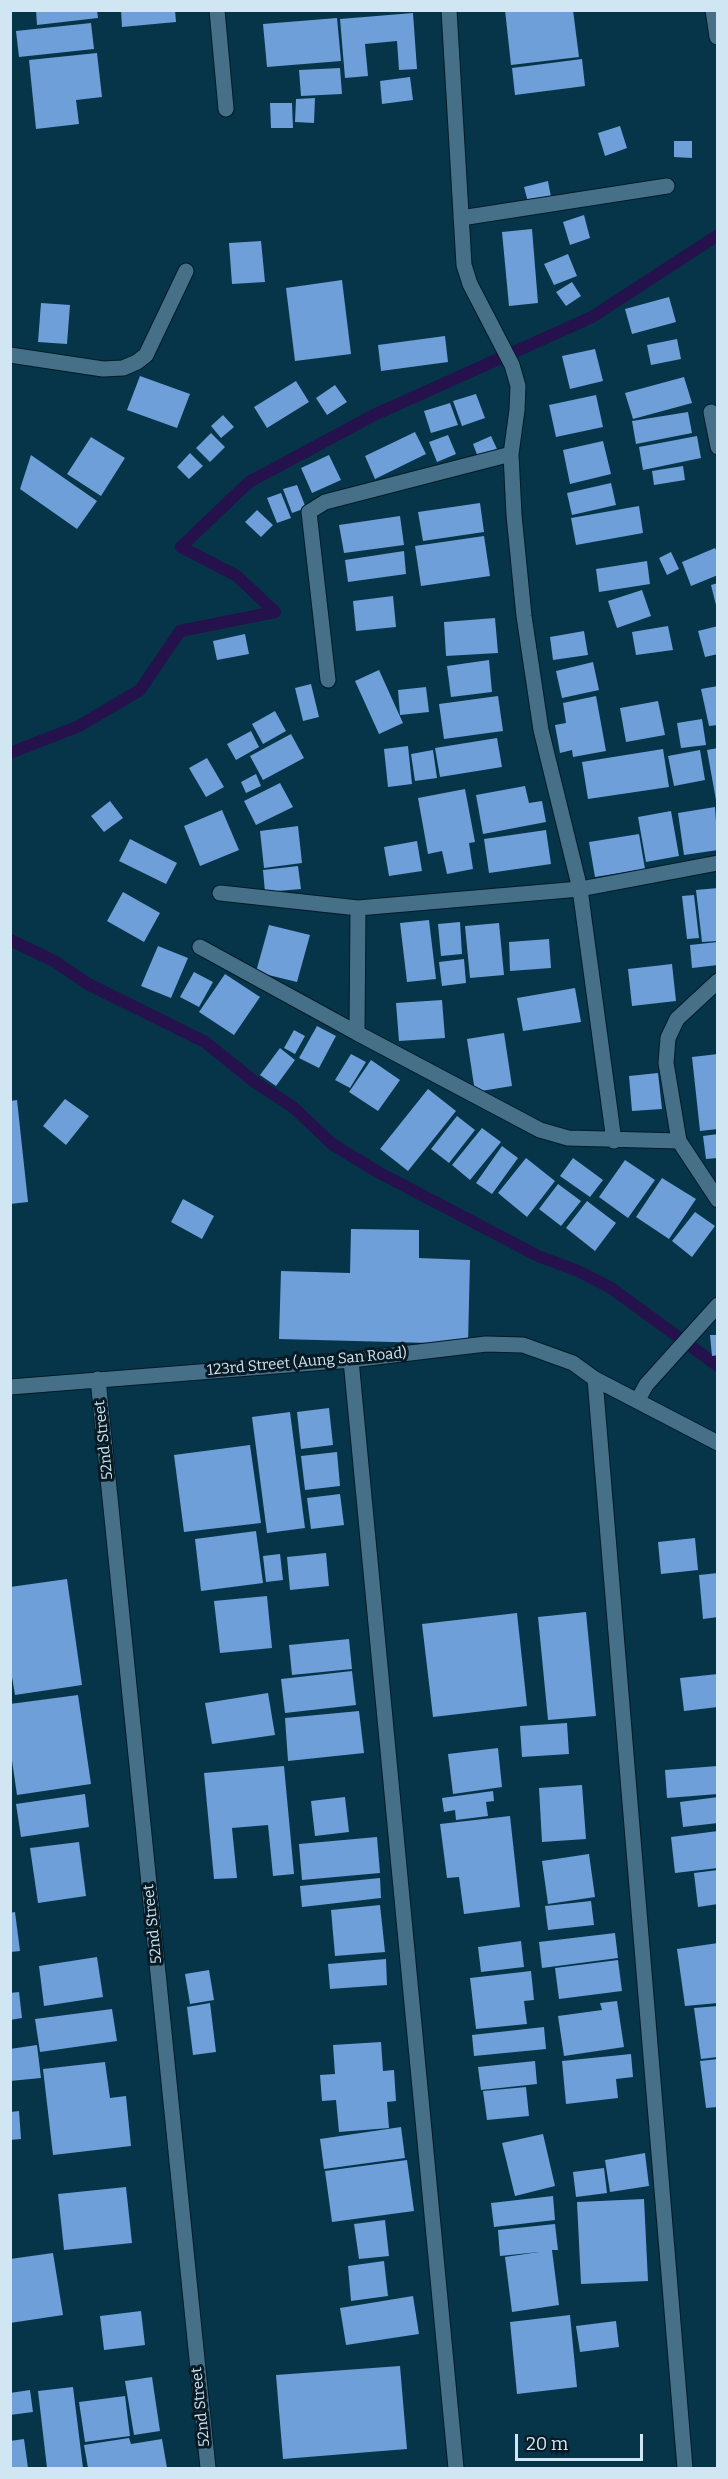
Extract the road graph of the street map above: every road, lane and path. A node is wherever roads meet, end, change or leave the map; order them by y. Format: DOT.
graph roads {
  1 [pos="217,10"];
  2 [pos="449,10"];
  3 [pos="714,10"];
  4 [pos="717,37"];
  5 [pos="226,108"];
  6 [pos="668,186"];
  7 [pos="461,218"];
  8 [pos="186,271"];
  9 [pos="10,355"];
  10 [pos="711,412"];
  11 [pos="717,447"];
  12 [pos="511,454"];
  13 [pos="328,680"];
  14 [pos="717,863"];
  15 [pos="580,889"];
  16 [pos="220,893"];
  17 [pos="358,908"];
  18 [pos="200,947"];
  19 [pos="717,981"];
  20 [pos="357,1033"];
  21 [pos="614,1141"];
  22 [pos="679,1141"];
  23 [pos="717,1200"];
  24 [pos="717,1305"];
  25 [pos="351,1360"];
  26 [pos="98,1379"];
  27 [pos="595,1379"];
  28 [pos="10,1387"];
  29 [pos="638,1400"];
  30 [pos="717,1443"];
  31 [pos="208,2469"];
  32 [pos="456,2469"];
  33 [pos="685,2469"];
  1 -- 5 [label="street"];
  2 -- 7 [label="street"];
  3 -- 4 [label="street"];
  6 -- 7 [label="street"];
  7 -- 12 [label="street"];
  8 -- 9 [label="street"];
  10 -- 11 [label="street"];
  12 -- 13 [label="street"];
  12 -- 15 [label="street"];
  14 -- 15 [label="street"];
  15 -- 17 [label="street"];
  15 -- 21 [label="street"];
  16 -- 17 [label="street"];
  17 -- 20 [label="street"];
  18 -- 20 [label="street"];
  19 -- 22 [label="street"];
  20 -- 21 [label="street"];
  21 -- 22 [label="street"];
  22 -- 23 [label="street"];
  24 -- 29 [label="street"];
  25 -- 26 [label="street, 123rd Street (Aung San Road)"];
  25 -- 27 [label="street, 123rd Street (Aung San Road)"];
  25 -- 32 [label="street"];
  26 -- 28 [label="street, 123rd Street (Aung San Road)"];
  26 -- 31 [label="street, 52nd Street"];
  27 -- 29 [label="street, 123rd Street (Aung San Road)"];
  27 -- 33 [label="street"];
  29 -- 30 [label="street, 123rd Street (Aung San Road)"];
}
